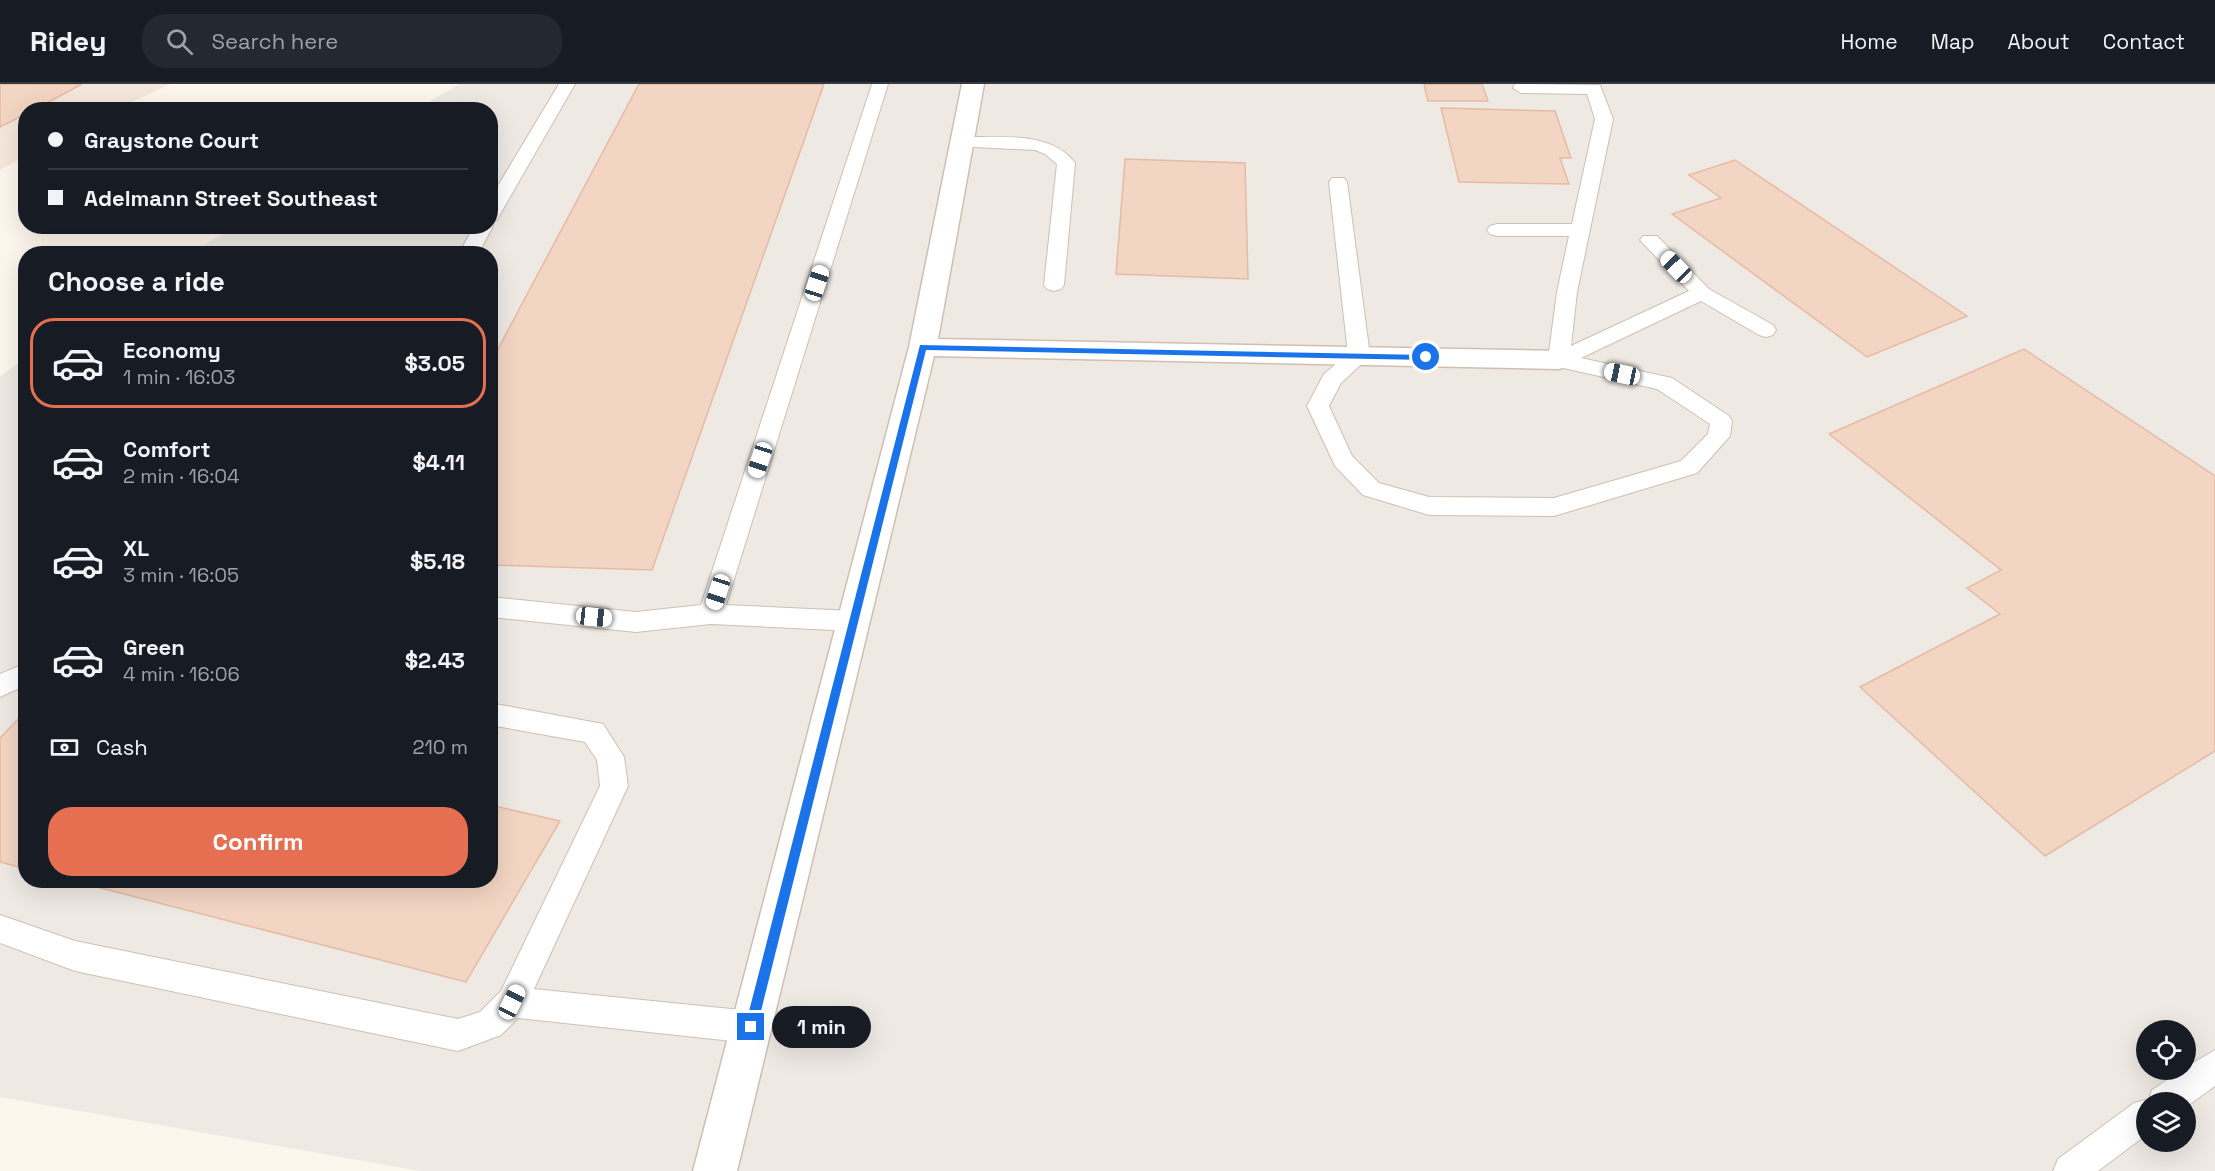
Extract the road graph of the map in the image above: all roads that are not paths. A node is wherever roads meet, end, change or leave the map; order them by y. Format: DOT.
graph roads {
  1 [pos="567,84"];
  2 [pos="880,84"];
  3 [pos="973,84"];
  4 [pos="1521,87"];
  5 [pos="962,142"];
  6 [pos="1338,182"];
  7 [pos="498,202"];
  8 [pos="1497,230"];
  9 [pos="1581,230"];
  10 [pos="1650,240"];
  11 [pos="1054,285"];
  12 [pos="1702,293"];
  13 [pos="1766,330"];
  14 [pos="923,347"];
  15 [pos="1359,356"];
  16 [pos="1559,360"];
  17 [pos="498,608"];
  18 [pos="711,614"];
  19 [pos="854,621"];
  20 [pos="18,677"];
  21 [pos="0,686"];
  22 [pos="498,715"];
  23 [pos="0,929"];
  24 [pos="512,1002"];
  25 [pos="751,1027"];
  26 [pos="2215,1066"];
  27 [pos="2178,1092"];
  28 [pos="2136,1122"];
  29 [pos="715,1171"];
  30 [pos="2070,1171"];
  1 -- 7 [label="lane"];
  2 -- 18 [label="lane"];
  3 -- 5 [label="street"];
  4 -- 9 [label="lane"];
  5 -- 11 [label="lane"];
  5 -- 14 [label="street"];
  6 -- 15 [label="lane"];
  8 -- 9 [label="lane"];
  9 -- 16 [label="lane"];
  10 -- 12 [label="lane"];
  12 -- 13 [label="lane"];
  12 -- 16 [label="lane"];
  14 -- 15 [label="street"];
  14 -- 19 [label="street"];
  15 -- 16 [label="street"];
  15 -- 16 [label="lane"];
  17 -- 18 [label="lane"];
  18 -- 19 [label="lane"];
  19 -- 25 [label="street"];
  20 -- 21 [label="lane"];
  22 -- 24 [label="lane"];
  23 -- 24 [label="lane"];
  24 -- 25 [label="lane"];
  25 -- 29 [label="street"];
  26 -- 27 [label="lane"];
  28 -- 30 [label="lane"];
}
